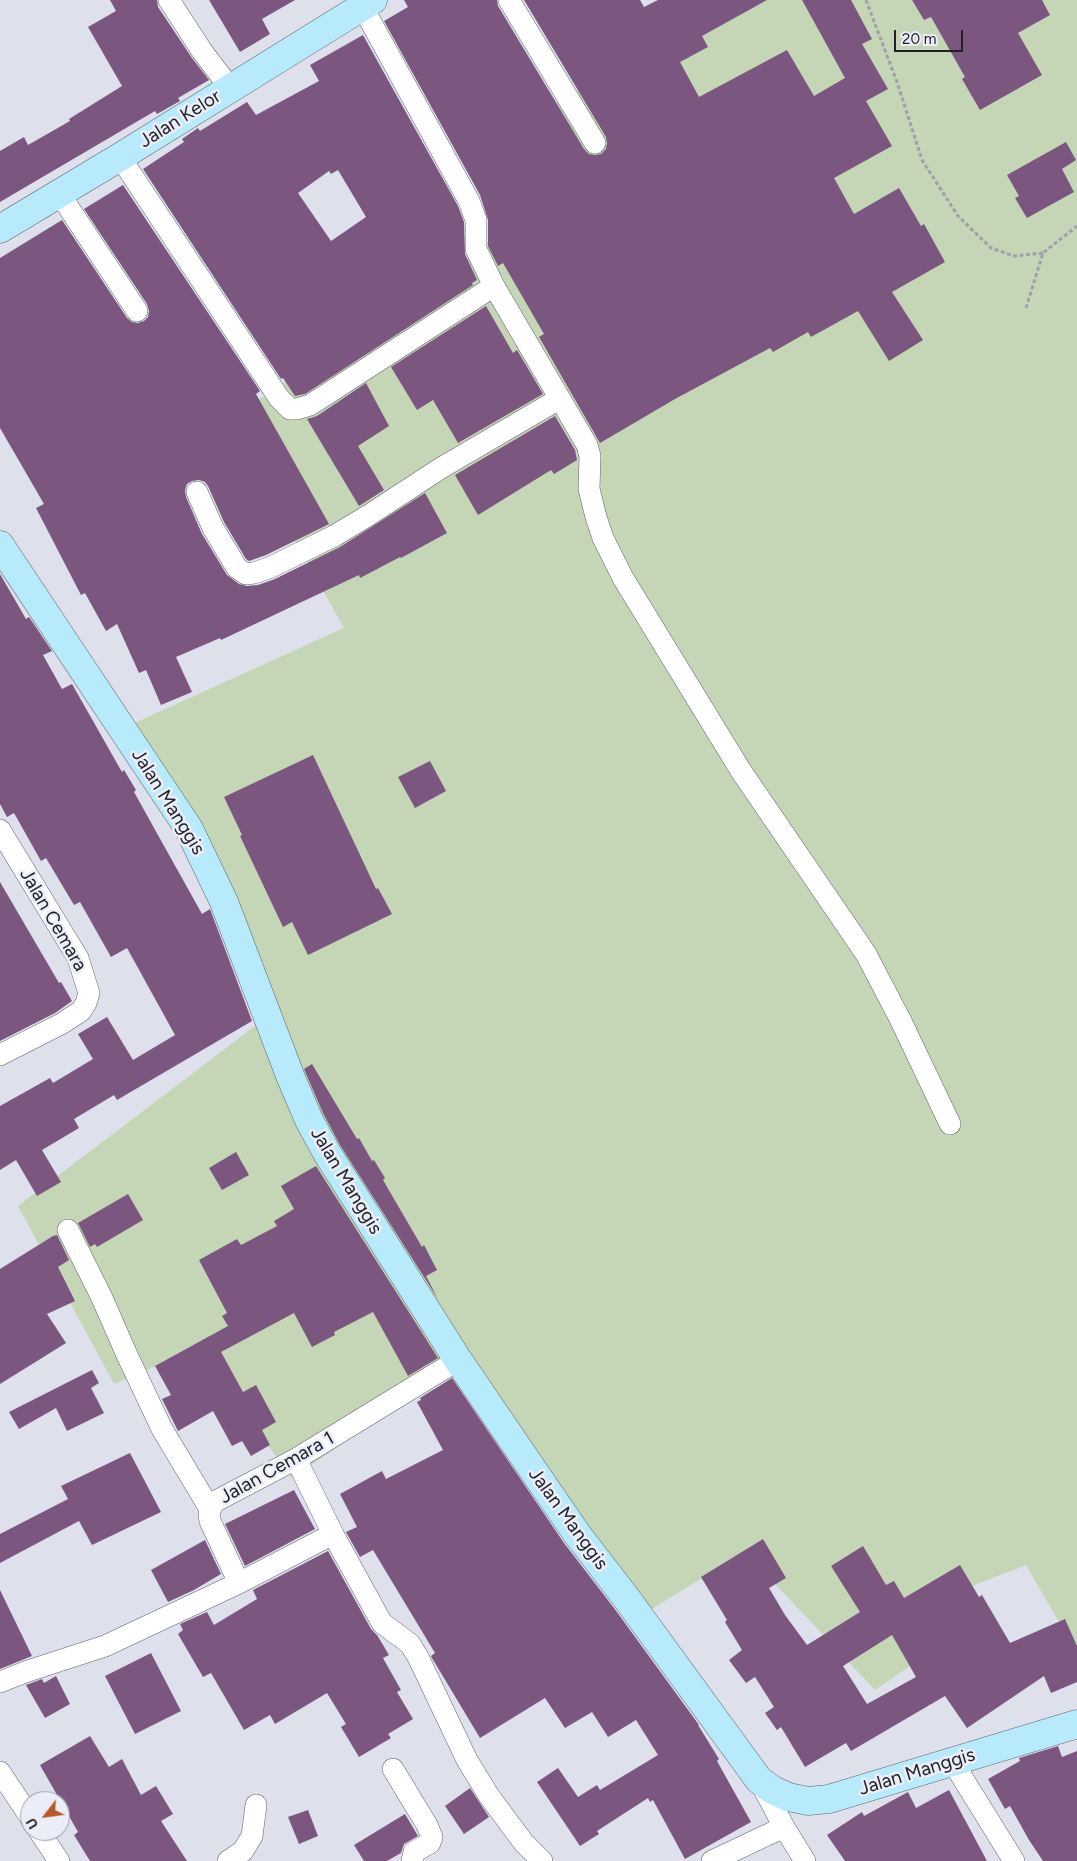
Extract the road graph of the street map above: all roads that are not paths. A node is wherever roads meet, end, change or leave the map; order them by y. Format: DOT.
graph roads {
  1 [pos="170,0"];
  2 [pos="509,0"];
  3 [pos="362,4"];
  4 [pos="230,88"];
  5 [pos="595,144"];
  6 [pos="120,157"];
  7 [pos="59,193"];
  8 [pos="0,229"];
  9 [pos="494,286"];
  10 [pos="137,311"];
  11 [pos="559,398"];
  12 [pos="197,492"];
  13 [pos="0,545"];
  14 [pos="0,830"];
  15 [pos="0,1055"];
  16 [pos="950,1124"];
  17 [pos="68,1230"];
  18 [pos="458,1360"];
  19 [pos="296,1459"];
  20 [pos="210,1509"];
  21 [pos="334,1534"];
  22 [pos="239,1583"];
  23 [pos="0,1682"];
  24 [pos="1077,1724"];
  25 [pos="952,1761"];
  26 [pos="393,1769"];
  27 [pos="0,1772"];
  28 [pos="759,1780"];
  29 [pos="20,1802"];
  30 [pos="256,1805"];
  31 [pos="784,1827"];
  32 [pos="46,1841"];
  33 [pos="59,1861"];
  34 [pos="228,1861"];
  35 [pos="412,1861"];
  36 [pos="542,1861"];
  37 [pos="712,1861"];
  38 [pos="805,1861"];
  39 [pos="1014,1861"];
  1 -- 4 [label="street"];
  2 -- 5 [label="street"];
  3 -- 4 [label="street, Jalan Kelor"];
  3 -- 9 [label="street"];
  4 -- 6 [label="street, Jalan Kelor"];
  6 -- 7 [label="street, Jalan Kelor"];
  6 -- 9 [label="street"];
  7 -- 8 [label="street, Jalan Kelor"];
  7 -- 10 [label="street"];
  9 -- 11 [label="street"];
  11 -- 12 [label="street"];
  11 -- 16 [label="street"];
  13 -- 18 [label="street, Jalan Manggis"];
  14 -- 15 [label="street, Jalan Cemara"];
  17 -- 20 [label="street"];
  18 -- 19 [label="street, Jalan Cemara 1"];
  18 -- 28 [label="street, Jalan Manggis"];
  19 -- 20 [label="street, Jalan Cemara 1"];
  19 -- 21 [label="street"];
  20 -- 22 [label="street, Jalan Cemara 1"];
  21 -- 22 [label="street"];
  21 -- 36 [label="street"];
  22 -- 23 [label="street"];
  24 -- 25 [label="street, Jalan Manggis"];
  25 -- 28 [label="street, Jalan Manggis"];
  25 -- 39 [label="street"];
  26 -- 35 [label="street"];
  27 -- 29 [label="street"];
  28 -- 31 [label="street, Jalan Manggis"];
  30 -- 34 [label="street"];
  31 -- 37 [label="street"];
  31 -- 38 [label="street, Jalan Manggis"];
  32 -- 33 [label="street"];
}
